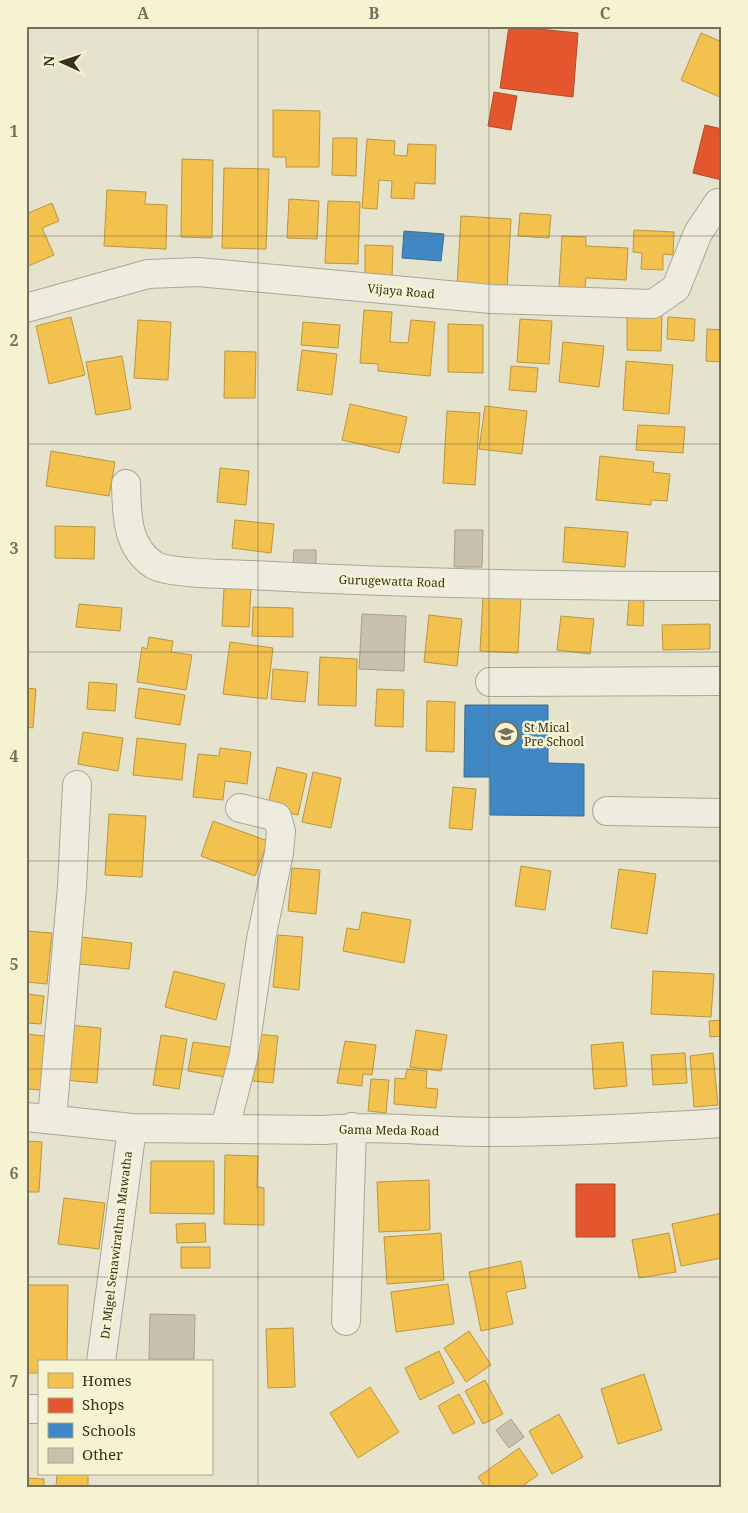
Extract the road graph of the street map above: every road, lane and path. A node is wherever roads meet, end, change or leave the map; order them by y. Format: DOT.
graph roads {
  1 [pos="722,203"];
  2 [pos="26,308"];
  3 [pos="126,484"];
  4 [pos="722,586"];
  5 [pos="722,681"];
  6 [pos="490,682"];
  7 [pos="77,785"];
  8 [pos="240,808"];
  9 [pos="607,811"];
  10 [pos="722,813"];
  11 [pos="39,1118"];
  12 [pos="722,1123"];
  13 [pos="132,1128"];
  14 [pos="225,1128"];
  15 [pos="352,1128"];
  16 [pos="346,1321"];
  17 [pos="101,1360"];
  1 -- 2 [label="street, Vijaya Road"];
  3 -- 4 [label="street, Gurugewatta Road"];
  5 -- 6 [label="street"];
  7 -- 11 [label="street"];
  8 -- 14 [label="street"];
  9 -- 10 [label="street"];
  11 -- 13 [label="street, Gama Meda Road"];
  12 -- 15 [label="street, Gama Meda Road"];
  13 -- 14 [label="street, Gama Meda Road"];
  13 -- 17 [label="street, Dr Migel Senawirathna Mawatha"];
  14 -- 15 [label="street, Gama Meda Road"];
  15 -- 16 [label="street"];
}
